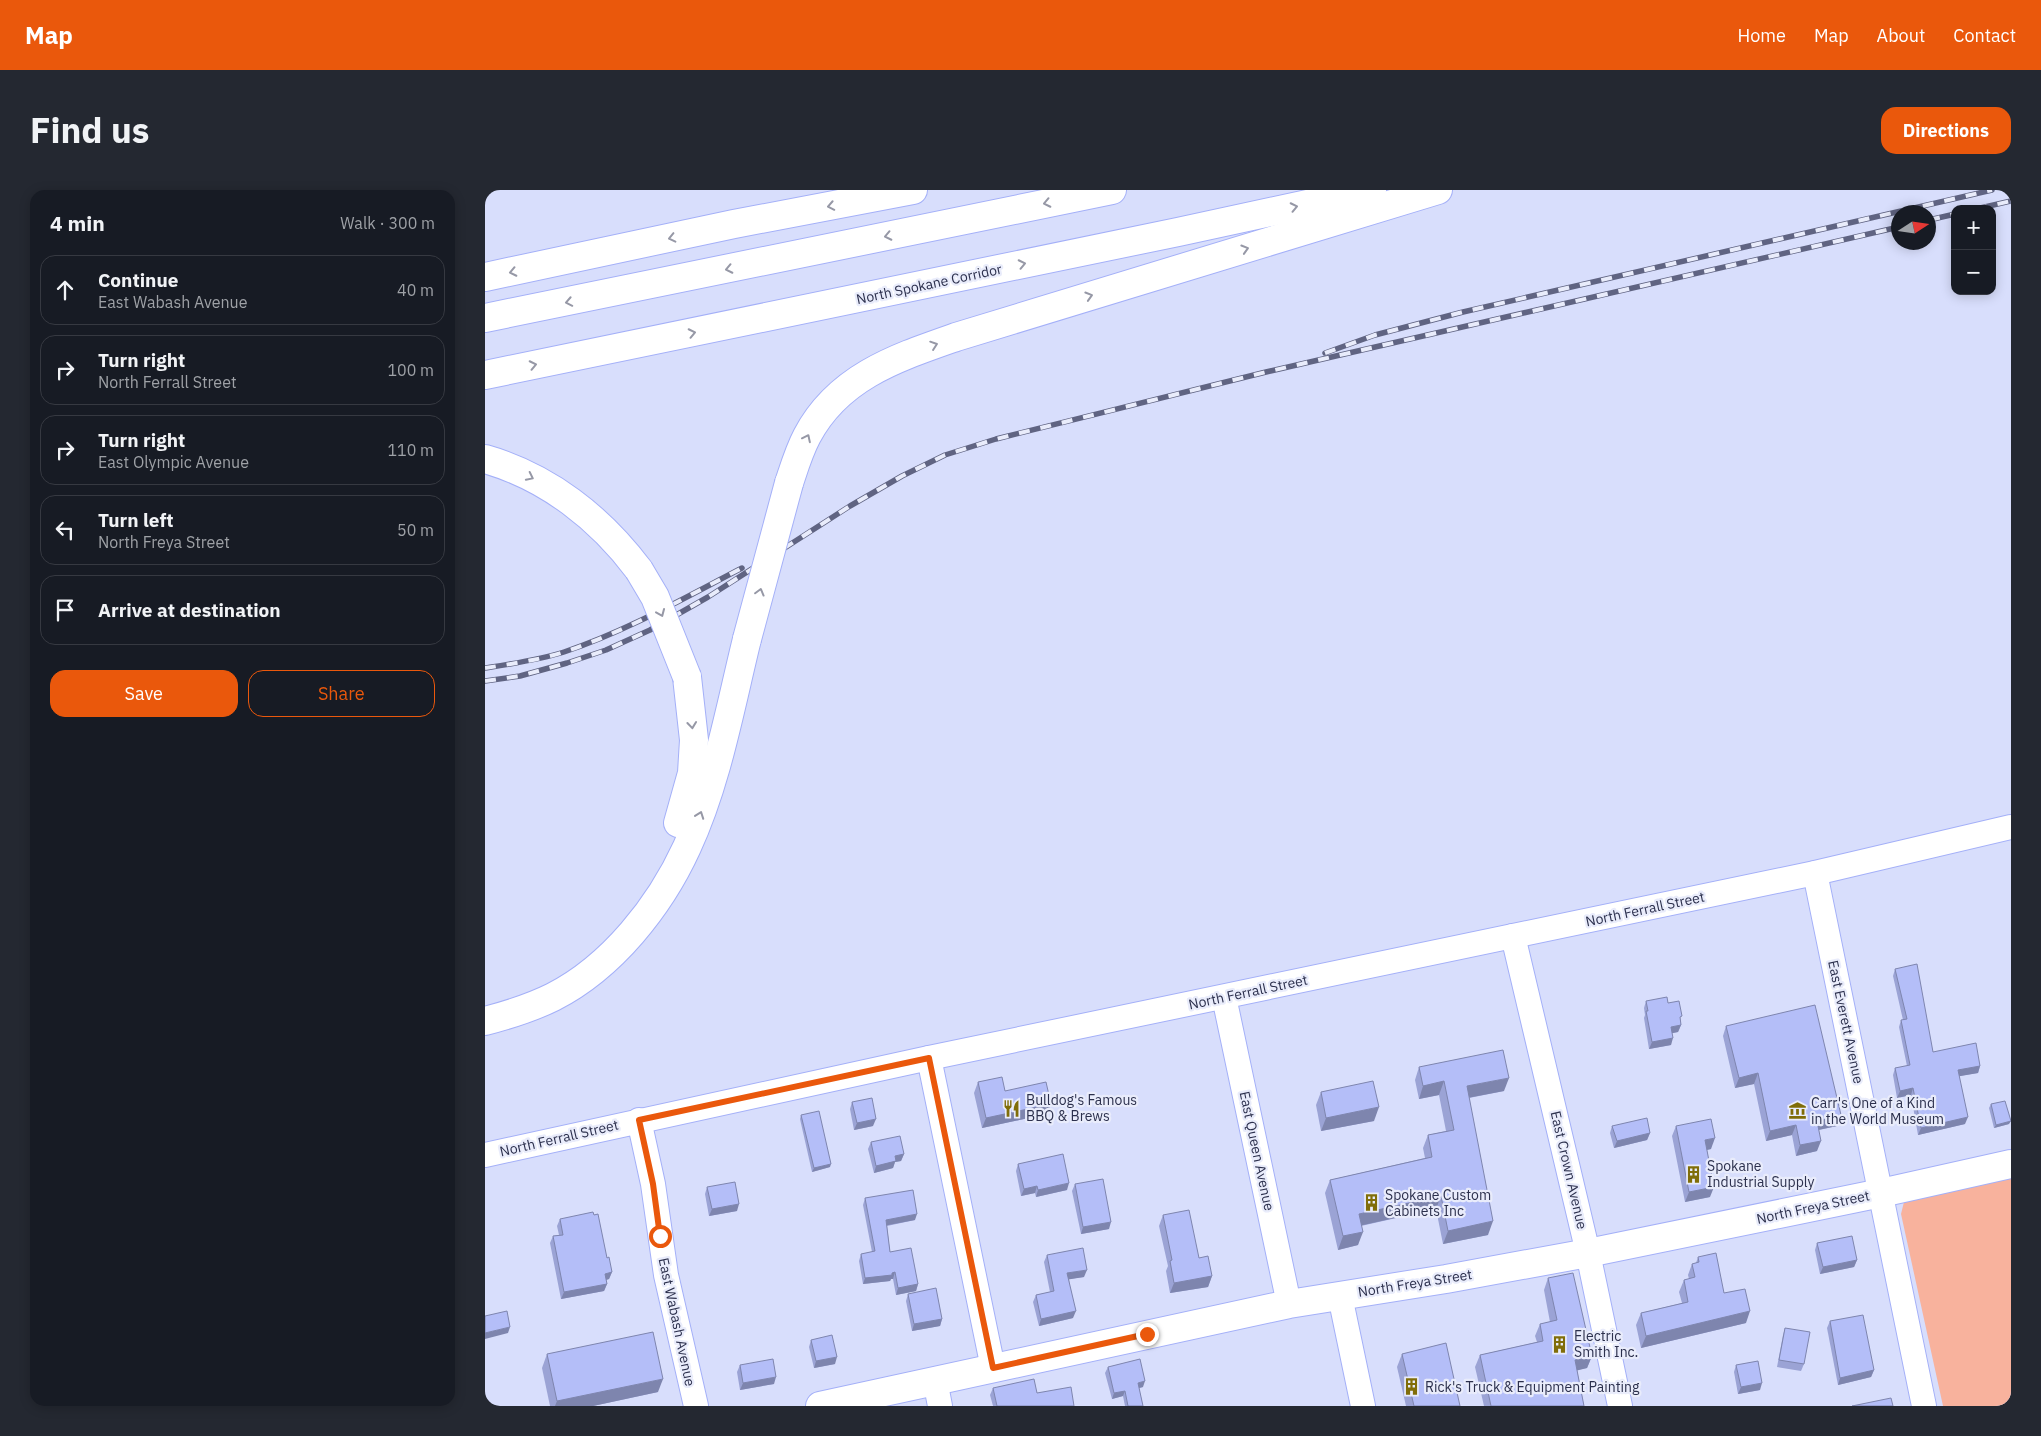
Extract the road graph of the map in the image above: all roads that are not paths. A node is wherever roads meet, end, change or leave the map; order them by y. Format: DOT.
graph roads {
  1 [pos="913,190"];
  2 [pos="1112,190"];
  3 [pos="1372,190"];
  4 [pos="1438,190"];
  5 [pos="485,277"];
  6 [pos="485,318"];
  7 [pos="485,375"];
  8 [pos="485,459"];
  9 [pos="2011,827"];
  10 [pos="1815,873"];
  11 [pos="1513,936"];
  12 [pos="1224,997"];
  13 [pos="485,1006"];
  14 [pos="485,1021"];
  15 [pos="929,1058"];
  16 [pos="639,1120"];
  17 [pos="485,1154"];
  18 [pos="2011,1164"];
  19 [pos="1881,1193"];
  20 [pos="1588,1253"];
  21 [pos="1340,1296"];
  22 [pos="1289,1304"];
  23 [pos="993,1368"];
  24 [pos="935,1380"];
  25 [pos="696,1406"];
  26 [pos="820,1406"];
  27 [pos="940,1406"];
  28 [pos="1363,1406"];
  29 [pos="1620,1406"];
  30 [pos="1924,1406"];
  1 -- 5 [label="main road, one-way"];
  2 -- 6 [label="main road, one-way"];
  7 -- 3 [label="main road, North Spokane Corridor, one-way"];
  14 -- 4 [label="main road, one-way, bridge"];
  8 -- 13 [label="main road, one-way, bridge"];
  9 -- 10 [label="street, North Ferrall Street"];
  10 -- 11 [label="street, North Ferrall Street"];
  10 -- 19 [label="street, East Everett Avenue"];
  11 -- 12 [label="street, North Ferrall Street"];
  11 -- 20 [label="street, East Crown Avenue"];
  12 -- 15 [label="street, North Ferrall Street"];
  12 -- 22 [label="street, East Queen Avenue"];
  15 -- 16 [label="street, North Ferrall Street"];
  15 -- 23 [label="street"];
  16 -- 17 [label="street, North Ferrall Street"];
  16 -- 25 [label="street, East Wabash Avenue"];
  18 -- 19 [label="main road, North Freya Street"];
  19 -- 20 [label="main road, North Freya Street"];
  19 -- 30 [label="street, East Everett Avenue"];
  20 -- 21 [label="main road, North Freya Street"];
  20 -- 29 [label="street, East Crown Avenue"];
  21 -- 22 [label="main road, North Freya Street"];
  21 -- 28 [label="street"];
  22 -- 23 [label="main road, North Freya Street"];
  23 -- 24 [label="main road, North Freya Street"];
  24 -- 26 [label="main road, North Freya Street"];
  24 -- 27 [label="street"];
}
